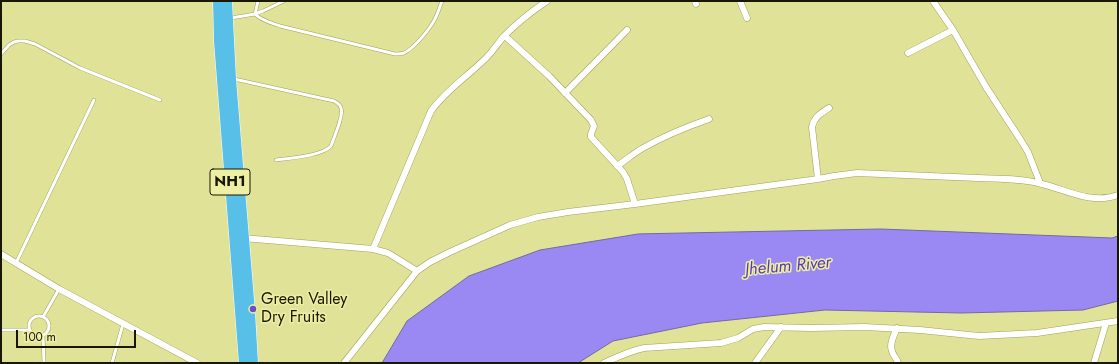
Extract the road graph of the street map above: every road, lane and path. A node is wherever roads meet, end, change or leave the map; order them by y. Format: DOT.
graph roads {
  1 [pos="218,1"];
  2 [pos="227,1"];
  3 [pos="258,1"];
  4 [pos="284,1"];
  5 [pos="442,1"];
  6 [pos="547,1"];
  7 [pos="740,1"];
  8 [pos="933,1"];
  9 [pos="255,14"];
  10 [pos="747,18"];
  11 [pos="223,19"];
  12 [pos="627,30"];
  13 [pos="953,30"];
  14 [pos="505,36"];
  15 [pos="908,53"];
  16 [pos="1,54"];
  17 [pos="227,78"];
  18 [pos="565,93"];
  19 [pos="94,100"];
  20 [pos="160,100"];
  21 [pos="829,108"];
  22 [pos="709,119"];
  23 [pos="276,160"];
  24 [pos="617,166"];
  25 [pos="818,179"];
  26 [pos="1040,183"];
  27 [pos="1118,195"];
  28 [pos="635,204"];
  29 [pos="243,238"];
  30 [pos="373,249"];
  31 [pos="1,254"];
  32 [pos="16,263"];
  33 [pos="417,271"];
  34 [pos="59,289"];
  35 [pos="43,317"];
  36 [pos="1118,321"];
  37 [pos="1106,323"];
  38 [pos="123,324"];
  39 [pos="781,327"];
  40 [pos="896,328"];
  41 [pos="1,330"];
  42 [pos="29,330"];
  43 [pos="43,336"];
  44 [pos="44,363"];
  45 [pos="112,363"];
  46 [pos="197,363"];
  47 [pos="244,363"];
  48 [pos="253,363"];
  49 [pos="344,363"];
  50 [pos="604,363"];
  51 [pos="755,363"];
  52 [pos="898,363"];
  53 [pos="1094,363"];
  1 -- 11 [label="highway, NH1"];
  2 -- 11 [label="highway, NH1"];
  3 -- 9 [label="lane"];
  4 -- 9 [label="lane"];
  5 -- 9 [label="lane"];
  6 -- 14 [label="street"];
  7 -- 10 [label="street"];
  8 -- 13 [label="street"];
  9 -- 11 [label="lane"];
  11 -- 17 [label="highway, NH1"];
  12 -- 18 [label="street"];
  13 -- 15 [label="street"];
  13 -- 26 [label="street"];
  14 -- 18 [label="street"];
  14 -- 30 [label="street"];
  16 -- 20 [label="lane"];
  17 -- 23 [label="lane"];
  17 -- 29 [label="highway, NH1"];
  17 -- 47 [label="highway, NH1"];
  18 -- 24 [label="street"];
  19 -- 32 [label="lane"];
  21 -- 25 [label="street"];
  22 -- 24 [label="street"];
  24 -- 28 [label="street"];
  25 -- 26 [label="street"];
  25 -- 28 [label="street"];
  26 -- 27 [label="street"];
  28 -- 33 [label="street"];
  29 -- 30 [label="street"];
  29 -- 48 [label="highway, NH1"];
  30 -- 33 [label="street"];
  31 -- 32 [label="street"];
  32 -- 34 [label="street"];
  33 -- 49 [label="street"];
  34 -- 35 [label="lane"];
  34 -- 38 [label="street"];
  35 -- 42 [label="lane"];
  35 -- 43 [label="lane"];
  36 -- 37 [label="street"];
  37 -- 40 [label="street"];
  37 -- 53 [label="street"];
  38 -- 45 [label="lane"];
  38 -- 46 [label="street"];
  39 -- 40 [label="street"];
  39 -- 50 [label="street"];
  39 -- 51 [label="street"];
  40 -- 52 [label="street"];
  41 -- 42 [label="lane"];
  42 -- 43 [label="lane"];
  43 -- 44 [label="lane"];
}
